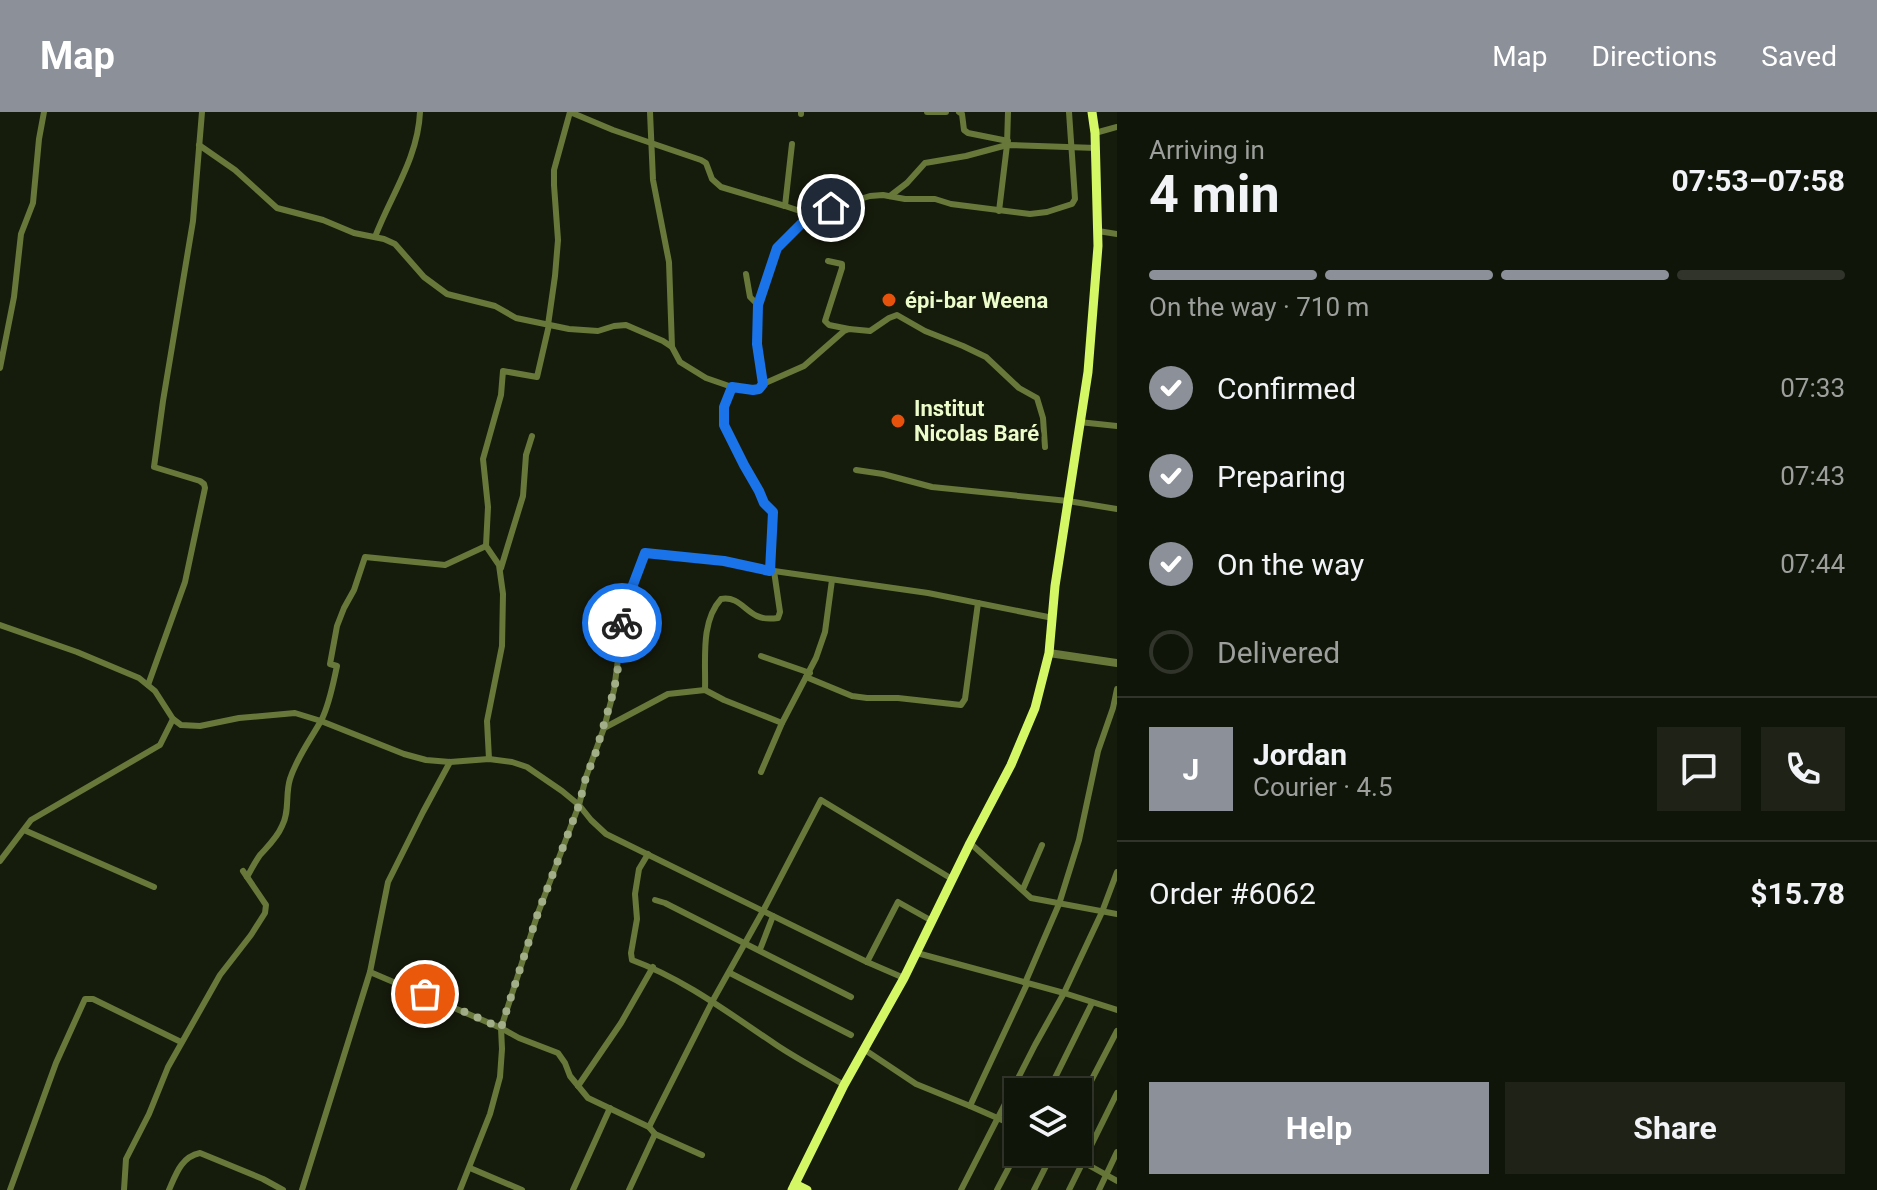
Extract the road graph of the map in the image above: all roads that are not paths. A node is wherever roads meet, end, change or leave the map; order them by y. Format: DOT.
graph roads {
  1 [pos="44,112"];
  2 [pos="202,112"];
  3 [pos="420,112"];
  4 [pos="650,112"];
  5 [pos="927,112"];
  6 [pos="946,112"];
  7 [pos="959,112"];
  8 [pos="1008,112"];
  9 [pos="1069,112"];
  10 [pos="1092,112"];
  11 [pos="1117,127"];
  12 [pos="1095,133"];
  13 [pos="1008,143"];
  14 [pos="651,144"];
  15 [pos="792,144"];
  16 [pos="199,145"];
  17 [pos="1070,148"];
  18 [pos="1096,148"];
  19 [pos="890,196"];
  20 [pos="785,206"];
  21 [pos="999,211"];
  22 [pos="807,215"];
  23 [pos="1098,231"];
  24 [pos="1117,234"];
  25 [pos="375,237"];
  26 [pos="828,261"];
  27 [pos="746,274"];
  28 [pos="758,305"];
  29 [pos="548,325"];
  30 [pos="849,329"];
  31 [pos="672,347"];
  32 [pos="0,368"];
  33 [pos="763,384"];
  34 [pos="732,387"];
  35 [pos="1079,422"];
  36 [pos="1117,426"];
  37 [pos="532,436"];
  38 [pos="1045,447"];
  39 [pos="856,470"];
  40 [pos="1068,501"];
  41 [pos="1117,509"];
  42 [pos="486,546"];
  43 [pos="501,570"];
  44 [pos="772,571"];
  45 [pos="832,580"];
  46 [pos="978,603"];
  47 [pos="1053,618"];
  48 [pos="0,625"];
  49 [pos="1049,653"];
  50 [pos="761,656"];
  51 [pos="1117,663"];
  52 [pos="808,675"];
  53 [pos="148,685"];
  54 [pos="1117,689"];
  55 [pos="705,690"];
  56 [pos="173,719"];
  57 [pos="321,721"];
  58 [pos="782,723"];
  59 [pos="604,728"];
  60 [pos="489,759"];
  61 [pos="450,762"];
  62 [pos="761,772"];
  63 [pos="579,805"];
  64 [pos="24,830"];
  65 [pos="970,843"];
  66 [pos="1042,845"];
  67 [pos="648,854"];
  68 [pos="0,861"];
  69 [pos="1117,872"];
  70 [pos="952,879"];
  71 [pos="154,887"];
  72 [pos="1023,889"];
  73 [pos="655,900"];
  74 [pos="1059,904"];
  75 [pos="763,911"];
  76 [pos="1102,912"];
  77 [pos="1117,914"];
  78 [pos="773,916"];
  79 [pos="932,921"];
  80 [pos="745,944"];
  81 [pos="761,947"];
  82 [pos="917,953"];
  83 [pos="867,962"];
  84 [pos="653,967"];
  85 [pos="370,972"];
  86 [pos="730,973"];
  87 [pos="904,978"];
  88 [pos="1026,984"];
  89 [pos="1064,993"];
  90 [pos="851,997"];
  91 [pos="712,1002"];
  92 [pos="1092,1003"];
  93 [pos="1117,1010"];
  94 [pos="501,1028"];
  95 [pos="1117,1031"];
  96 [pos="851,1035"];
  97 [pos="181,1042"];
  98 [pos="865,1050"];
  99 [pos="1055,1078"];
  100 [pos="1092,1079"];
  101 [pos="844,1085"];
  102 [pos="578,1086"];
  103 [pos="1117,1093"];
  104 [pos="970,1106"];
  105 [pos="610,1108"];
  106 [pos="999,1118"];
  107 [pos="1004,1120"];
  108 [pos="649,1127"];
  109 [pos="655,1134"];
  110 [pos="1092,1144"];
  111 [pos="1117,1152"];
  112 [pos="702,1155"];
  113 [pos="1010,1166"];
  114 [pos="1046,1166"];
  115 [pos="1081,1166"];
  116 [pos="1089,1166"];
  117 [pos="470,1168"];
  118 [pos="1106,1175"];
  119 [pos="1117,1181"];
  120 [pos="793,1187"];
  121 [pos="10,1190"];
  122 [pos="124,1190"];
  123 [pos="169,1190"];
  124 [pos="283,1190"];
  125 [pos="302,1190"];
  126 [pos="460,1190"];
  127 [pos="522,1190"];
  128 [pos="573,1190"];
  129 [pos="629,1190"];
  130 [pos="807,1190"];
  131 [pos="961,1190"];
  132 [pos="997,1190"];
  133 [pos="1034,1190"];
  134 [pos="1069,1190"];
  135 [pos="1099,1190"];
  1 -- 32 [label="street"];
  2 -- 16 [label="street"];
  3 -- 25 [label="street"];
  4 -- 14 [label="street"];
  5 -- 6 [label="street"];
  7 -- 13 [label="street"];
  8 -- 13 [label="street"];
  9 -- 17 [label="street"];
  10 -- 12 [label="main road"];
  11 -- 12 [label="street"];
  12 -- 18 [label="main road"];
  13 -- 17 [label="street"];
  13 -- 19 [label="street"];
  13 -- 21 [label="street"];
  14 -- 20 [label="street"];
  14 -- 29 [label="street"];
  14 -- 31 [label="street"];
  15 -- 20 [label="street"];
  16 -- 25 [label="street"];
  16 -- 53 [label="street"];
  17 -- 18 [label="street"];
  17 -- 21 [label="street"];
  18 -- 23 [label="main road"];
  19 -- 21 [label="street"];
  19 -- 22 [label="street"];
  20 -- 22 [label="street"];
  22 -- 28 [label="street"];
  23 -- 24 [label="street"];
  23 -- 35 [label="main road"];
  25 -- 29 [label="street"];
  26 -- 30 [label="street"];
  27 -- 28 [label="street"];
  28 -- 33 [label="street"];
  29 -- 31 [label="street"];
  29 -- 42 [label="street"];
  30 -- 33 [label="street"];
  30 -- 38 [label="street"];
  31 -- 34 [label="street"];
  33 -- 34 [label="street"];
  34 -- 44 [label="street"];
  35 -- 36 [label="street"];
  35 -- 40 [label="main road"];
  37 -- 43 [label="street"];
  39 -- 40 [label="street"];
  40 -- 41 [label="street"];
  40 -- 47 [label="main road"];
  42 -- 43 [label="street"];
  42 -- 57 [label="street"];
  43 -- 60 [label="street"];
  44 -- 45 [label="street"];
  44 -- 55 [label="street"];
  44 -- 59 [label="street"];
  45 -- 46 [label="street"];
  45 -- 52 [label="street"];
  46 -- 47 [label="street"];
  46 -- 52 [label="street"];
  47 -- 49 [label="main road"];
  48 -- 53 [label="street"];
  49 -- 51 [label="street"];
  49 -- 65 [label="main road"];
  50 -- 52 [label="street"];
  52 -- 58 [label="street"];
  53 -- 56 [label="street"];
  54 -- 74 [label="street"];
  55 -- 58 [label="street"];
  55 -- 59 [label="street"];
  56 -- 57 [label="street"];
  56 -- 64 [label="street"];
  57 -- 61 [label="street"];
  57 -- 97 [label="street"];
  58 -- 62 [label="street"];
  59 -- 63 [label="street"];
  60 -- 61 [label="street"];
  60 -- 63 [label="street"];
  61 -- 85 [label="street"];
  63 -- 67 [label="street"];
  63 -- 94 [label="street"];
  64 -- 68 [label="street"];
  64 -- 71 [label="street"];
  65 -- 70 [label="main road"];
  65 -- 72 [label="street"];
  66 -- 72 [label="street"];
  67 -- 75 [label="street"];
  67 -- 84 [label="street"];
  69 -- 76 [label="street"];
  70 -- 75 [label="street"];
  70 -- 79 [label="main road"];
  72 -- 74 [label="street"];
  73 -- 80 [label="street"];
  74 -- 76 [label="street"];
  74 -- 88 [label="street"];
  75 -- 78 [label="street"];
  75 -- 80 [label="street"];
  76 -- 77 [label="street"];
  76 -- 89 [label="street"];
  78 -- 81 [label="street"];
  78 -- 83 [label="street"];
  79 -- 82 [label="main road"];
  79 -- 83 [label="street"];
  80 -- 86 [label="street"];
  80 -- 90 [label="street"];
  82 -- 87 [label="main road"];
  82 -- 88 [label="street"];
  83 -- 87 [label="street"];
  84 -- 91 [label="street"];
  84 -- 102 [label="street"];
  85 -- 94 [label="street"];
  85 -- 125 [label="street"];
  86 -- 91 [label="street"];
  86 -- 96 [label="street"];
  87 -- 98 [label="main road"];
  88 -- 89 [label="street"];
  88 -- 104 [label="street"];
  89 -- 92 [label="street"];
  89 -- 106 [label="street"];
  91 -- 101 [label="street"];
  91 -- 108 [label="street"];
  92 -- 93 [label="street"];
  92 -- 99 [label="street"];
  94 -- 102 [label="street"];
  94 -- 117 [label="street"];
  95 -- 100 [label="street"];
  97 -- 121 [label="street"];
  97 -- 122 [label="street"];
  98 -- 101 [label="main road"];
  98 -- 104 [label="street"];
  101 -- 120 [label="main road"];
  102 -- 105 [label="street"];
  103 -- 110 [label="street"];
  104 -- 106 [label="street"];
  105 -- 108 [label="street"];
  105 -- 128 [label="street"];
  106 -- 107 [label="street"];
  106 -- 131 [label="street"];
  108 -- 109 [label="street"];
  109 -- 112 [label="street"];
  109 -- 129 [label="street"];
  111 -- 118 [label="street"];
  113 -- 132 [label="street"];
  114 -- 133 [label="street"];
  115 -- 134 [label="street"];
  116 -- 118 [label="street"];
  117 -- 126 [label="street"];
  117 -- 127 [label="street"];
  118 -- 119 [label="street"];
  118 -- 135 [label="street"];
  120 -- 130 [label="main road"];
  123 -- 124 [label="street"];
}
